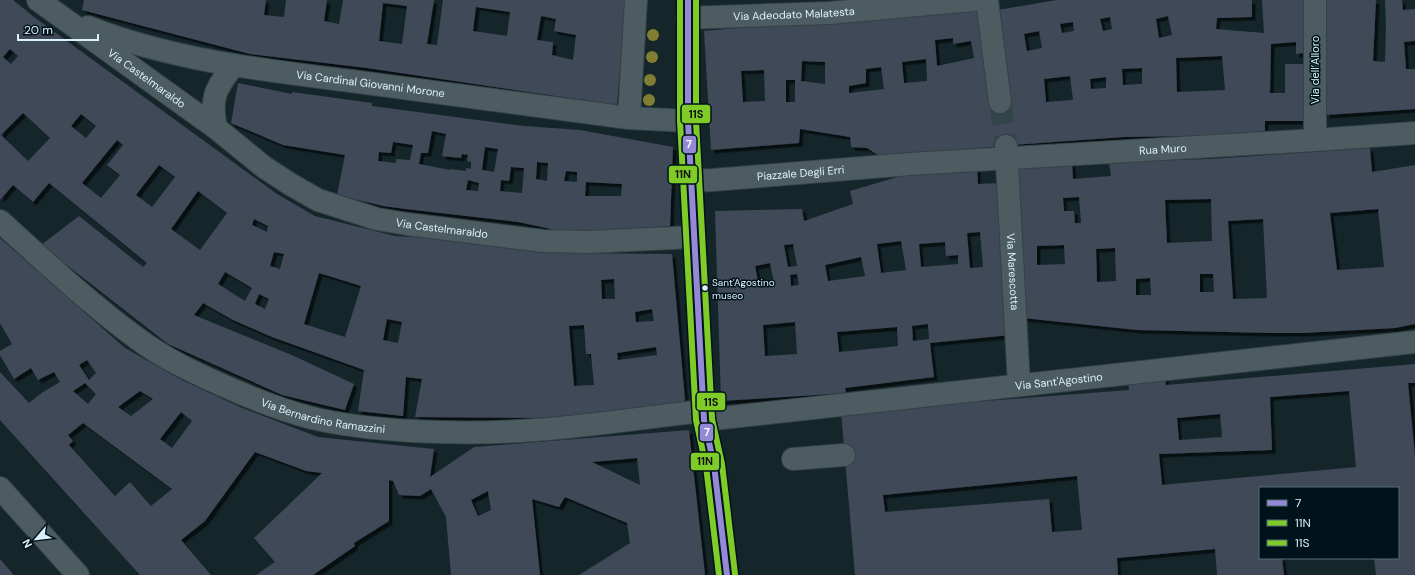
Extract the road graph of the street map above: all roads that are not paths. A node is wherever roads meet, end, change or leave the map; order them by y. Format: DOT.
graph roads {
  1 [pos="38,0"];
  2 [pos="636,0"];
  3 [pos="973,0"];
  4 [pos="987,0"];
  5 [pos="1315,0"];
  6 [pos="60,8"];
  7 [pos="688,9"];
  8 [pos="233,66"];
  9 [pos="1000,102"];
  10 [pos="630,118"];
  11 [pos="688,121"];
  12 [pos="216,128"];
  13 [pos="1415,133"];
  14 [pos="1315,140"];
  15 [pos="1007,152"];
  16 [pos="910,164"];
  17 [pos="691,181"];
  18 [pos="0,221"];
  19 [pos="694,237"];
  20 [pos="1415,342"];
  21 [pos="1018,386"];
  22 [pos="703,416"];
  23 [pos="844,455"];
  24 [pos="794,459"];
  25 [pos="0,488"];
  26 [pos="78,575"];
  27 [pos="727,575"];
  1 -- 6 [label="street, Via Castelmaraldo"];
  2 -- 10 [label="street"];
  3 -- 7 [label="street, Via Adeodato Malatesta"];
  4 -- 9 [label="street"];
  5 -- 14 [label="street, Via dell’Alloro"];
  6 -- 8 [label="street, Via Cardinal Giovanni Morone"];
  6 -- 12 [label="street, Via Castelmaraldo"];
  7 -- 11 [label="street"];
  8 -- 10 [label="street, Via Cardinal Giovanni Morone"];
  8 -- 12 [label="street"];
  10 -- 11 [label="street, Via Cardinal Giovanni Morone"];
  11 -- 17 [label="street"];
  12 -- 19 [label="street, Via Castelmaraldo"];
  13 -- 14 [label="street, Rua Muro"];
  14 -- 15 [label="street, Rua Muro"];
  15 -- 16 [label="street, Rua Muro"];
  15 -- 21 [label="street, Via Marescotta"];
  16 -- 17 [label="street, Piazzale Degli Erri"];
  17 -- 19 [label="street"];
  18 -- 22 [label="street, Via Bernardino Ramazzini"];
  19 -- 22 [label="street"];
  20 -- 21 [label="street, Via Sant'Agostino"];
  21 -- 22 [label="street, Via Sant'Agostino"];
  22 -- 27 [label="street"];
  23 -- 24 [label="street"];
  25 -- 26 [label="street"];
}
